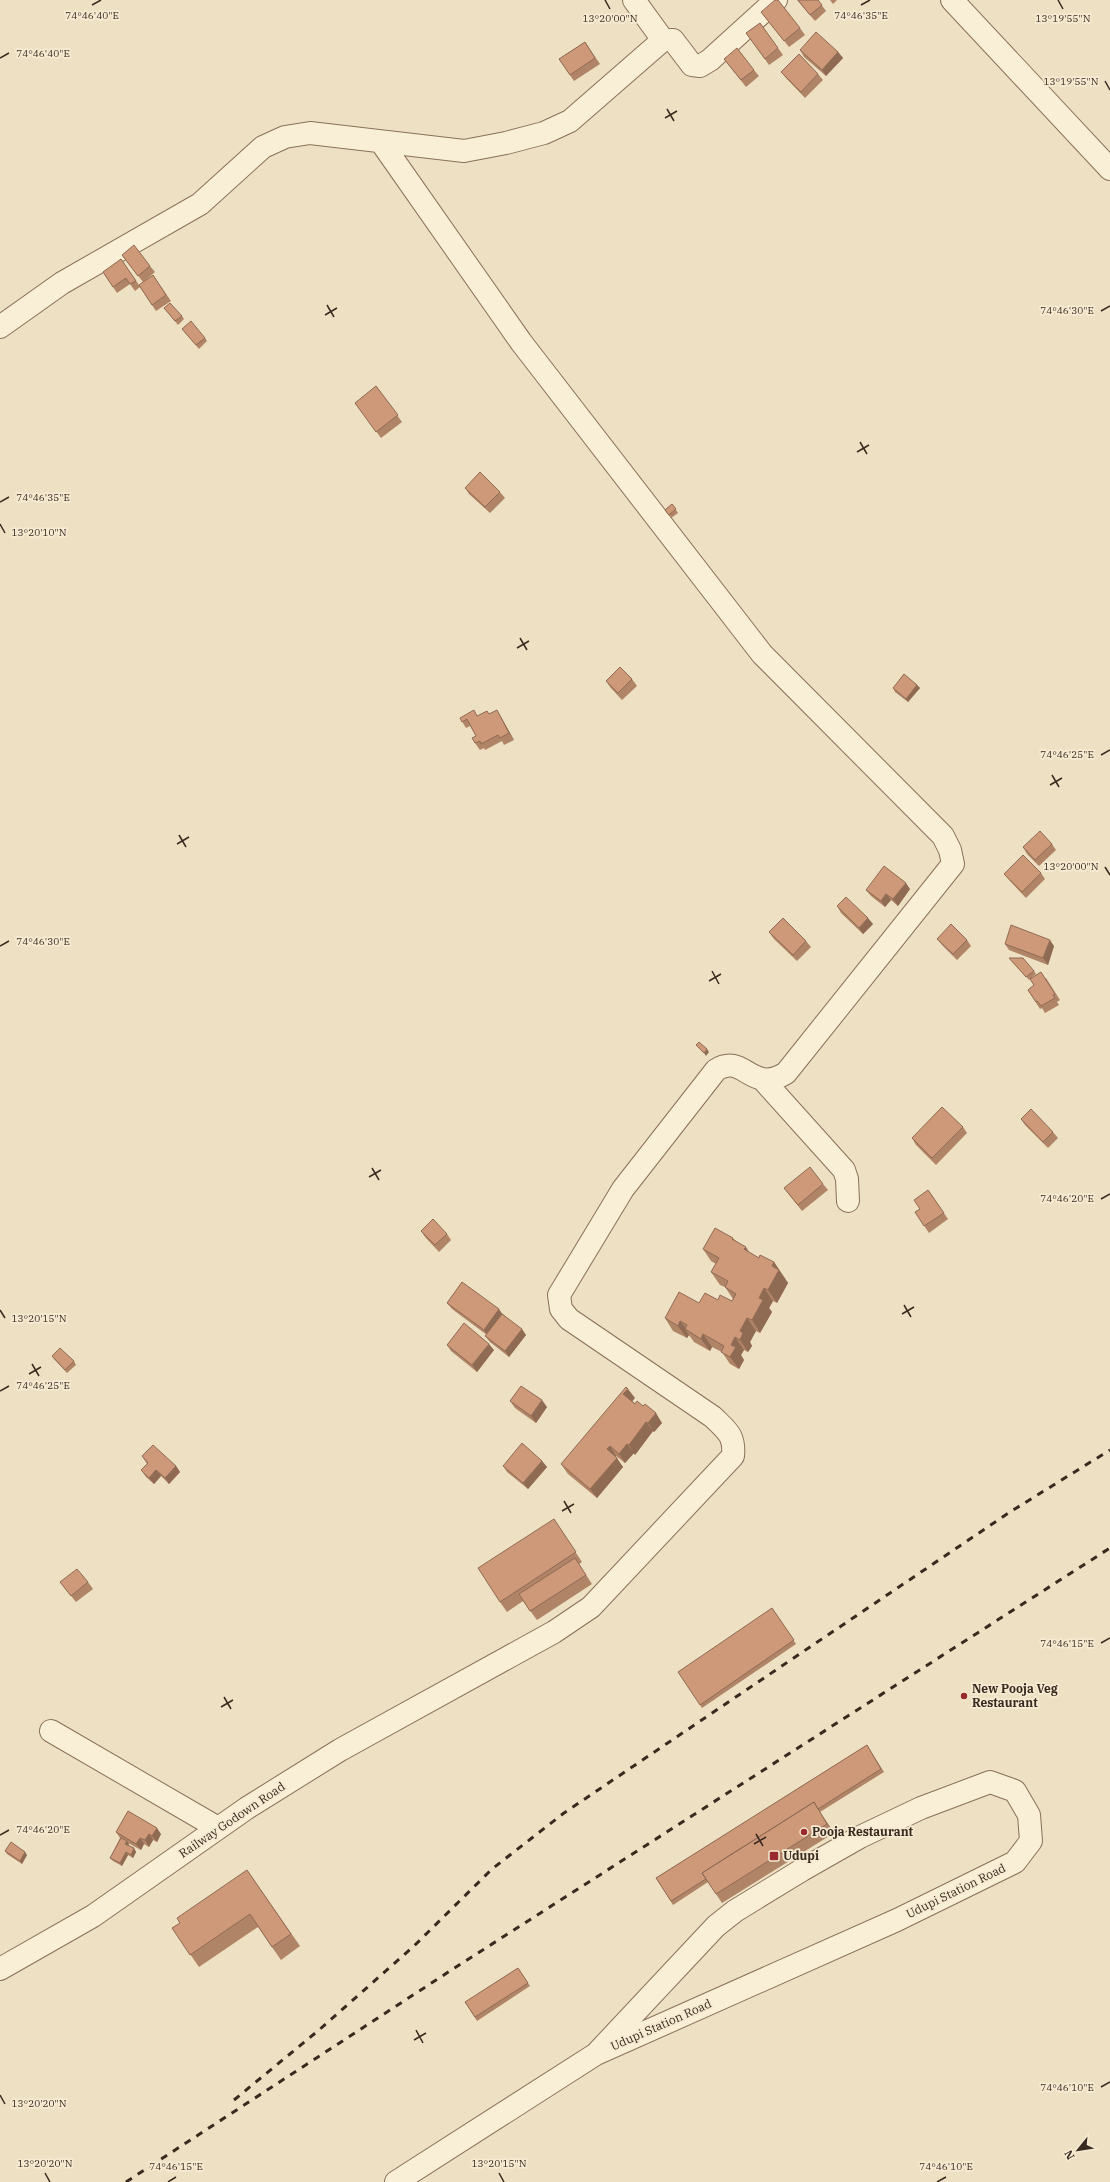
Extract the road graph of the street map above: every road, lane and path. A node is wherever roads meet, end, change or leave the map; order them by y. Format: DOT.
graph roads {
  1 [pos="634,0"];
  2 [pos="776,0"];
  3 [pos="952,0"];
  4 [pos="663,40"];
  5 [pos="381,142"];
  6 [pos="1110,169"];
  7 [pos="0,327"];
  8 [pos="764,1081"];
  9 [pos="848,1202"];
  10 [pos="51,1731"];
  11 [pos="218,1828"];
  12 [pos="0,1969"];
  13 [pos="596,2054"];
  14 [pos="396,2182"];
  1 -- 4 [label="street"];
  2 -- 4 [label="street"];
  3 -- 6 [label="street"];
  4 -- 5 [label="street"];
  5 -- 7 [label="street"];
  5 -- 8 [label="street"];
  8 -- 9 [label="street"];
  8 -- 11 [label="street, Railway Godown Road"];
  10 -- 11 [label="street"];
  11 -- 12 [label="street, Railway Godown Road"];
  13 -- 13 [label="street, Udupi Station Road"];
  13 -- 14 [label="street"];
}
